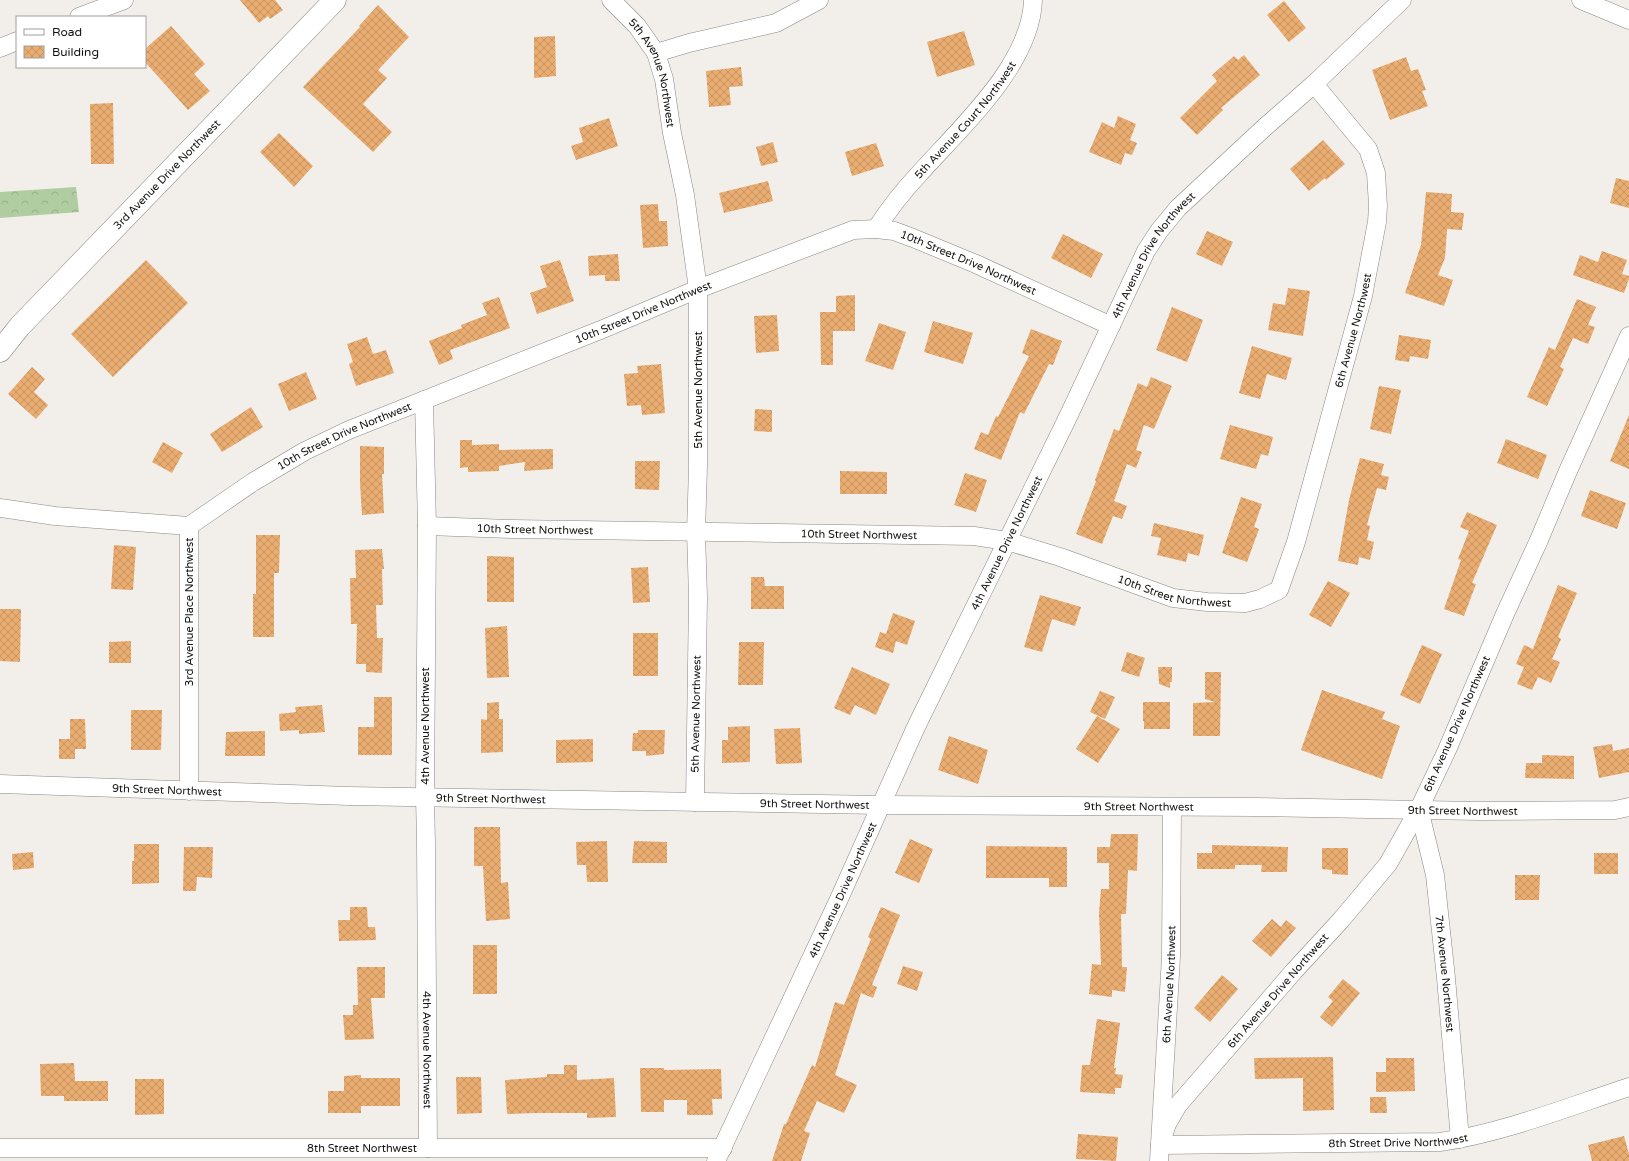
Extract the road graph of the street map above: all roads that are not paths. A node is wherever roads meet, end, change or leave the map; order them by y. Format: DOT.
graph roads {
  1 [pos="124,0"];
  2 [pos="335,0"];
  3 [pos="611,0"];
  4 [pos="819,0"];
  5 [pos="1033,0"];
  6 [pos="1402,0"];
  7 [pos="1581,0"];
  8 [pos="82,16"];
  9 [pos="1629,20"];
  10 [pos="16,42"];
  11 [pos="0,48"];
  12 [pos="656,53"];
  13 [pos="1314,84"];
  14 [pos="876,229"];
  15 [pos="698,289"];
  16 [pos="1111,326"];
  17 [pos="1629,336"];
  18 [pos="0,351"];
  19 [pos="424,400"];
  20 [pos="0,508"];
  21 [pos="189,526"];
  22 [pos="427,526"];
  23 [pos="696,532"];
  24 [pos="1008,541"];
  25 [pos="1279,590"];
  26 [pos="0,784"];
  27 [pos="189,791"];
  28 [pos="424,797"];
  29 [pos="695,802"];
  30 [pos="881,805"];
  31 [pos="1629,807"];
  32 [pos="1172,808"];
  33 [pos="1419,809"];
  34 [pos="1629,1086"];
  35 [pos="1460,1139"];
  36 [pos="0,1148"];
  37 [pos="428,1148"];
  38 [pos="1159,1153"];
  39 [pos="508,1154"];
  40 [pos="720,1155"];
  1 -- 8 [label="street"];
  2 -- 18 [label="main road, 3rd Avenue Drive Northwest"];
  3 -- 12 [label="street, 5th Avenue Northwest"];
  4 -- 12 [label="street"];
  5 -- 14 [label="street, 5th Avenue Court Northwest"];
  6 -- 13 [label="street, 4th Avenue Drive Northwest"];
  7 -- 9 [label="street"];
  10 -- 11 [label="street"];
  12 -- 15 [label="street, 5th Avenue Northwest"];
  13 -- 16 [label="street, 4th Avenue Drive Northwest"];
  13 -- 25 [label="street, 6th Avenue Northwest"];
  14 -- 15 [label="street, 10th Street Drive Northwest"];
  14 -- 16 [label="street, 10th Street Drive Northwest"];
  15 -- 19 [label="street, 10th Street Drive Northwest"];
  15 -- 23 [label="street, 5th Avenue Northwest"];
  16 -- 24 [label="street, 4th Avenue Drive Northwest"];
  17 -- 33 [label="street, 6th Avenue Drive Northwest"];
  19 -- 21 [label="street, 10th Street Drive Northwest"];
  19 -- 22 [label="street, 4th Avenue Northwest"];
  20 -- 21 [label="street, 3rd Avenue Place Northwest"];
  21 -- 27 [label="street, 3rd Avenue Place Northwest"];
  22 -- 23 [label="street, 10th Street Northwest"];
  22 -- 28 [label="street, 4th Avenue Northwest"];
  23 -- 24 [label="street, 10th Street Northwest"];
  23 -- 29 [label="street, 5th Avenue Northwest"];
  24 -- 25 [label="street, 10th Street Northwest"];
  24 -- 30 [label="street, 4th Avenue Drive Northwest"];
  26 -- 27 [label="street, 9th Street Northwest"];
  27 -- 28 [label="street, 9th Street Northwest"];
  28 -- 29 [label="street, 9th Street Northwest"];
  28 -- 37 [label="street, 4th Avenue Northwest"];
  29 -- 30 [label="street, 9th Street Northwest"];
  30 -- 32 [label="street, 9th Street Northwest"];
  30 -- 40 [label="street, 4th Avenue Drive Northwest"];
  31 -- 33 [label="street, 9th Street Northwest"];
  32 -- 33 [label="street, 9th Street Northwest"];
  32 -- 38 [label="street, 6th Avenue Northwest"];
  33 -- 35 [label="street, 7th Avenue Northwest"];
  33 -- 38 [label="street, 6th Avenue Drive Northwest"];
  34 -- 35 [label="street, 8th Street Drive Northwest"];
  35 -- 38 [label="street, 8th Street Drive Northwest"];
  36 -- 37 [label="street, 8th Street Northwest"];
  37 -- 39 [label="street, 8th Street Northwest"];
  39 -- 40 [label="street, 8th Street Northwest"];
}
